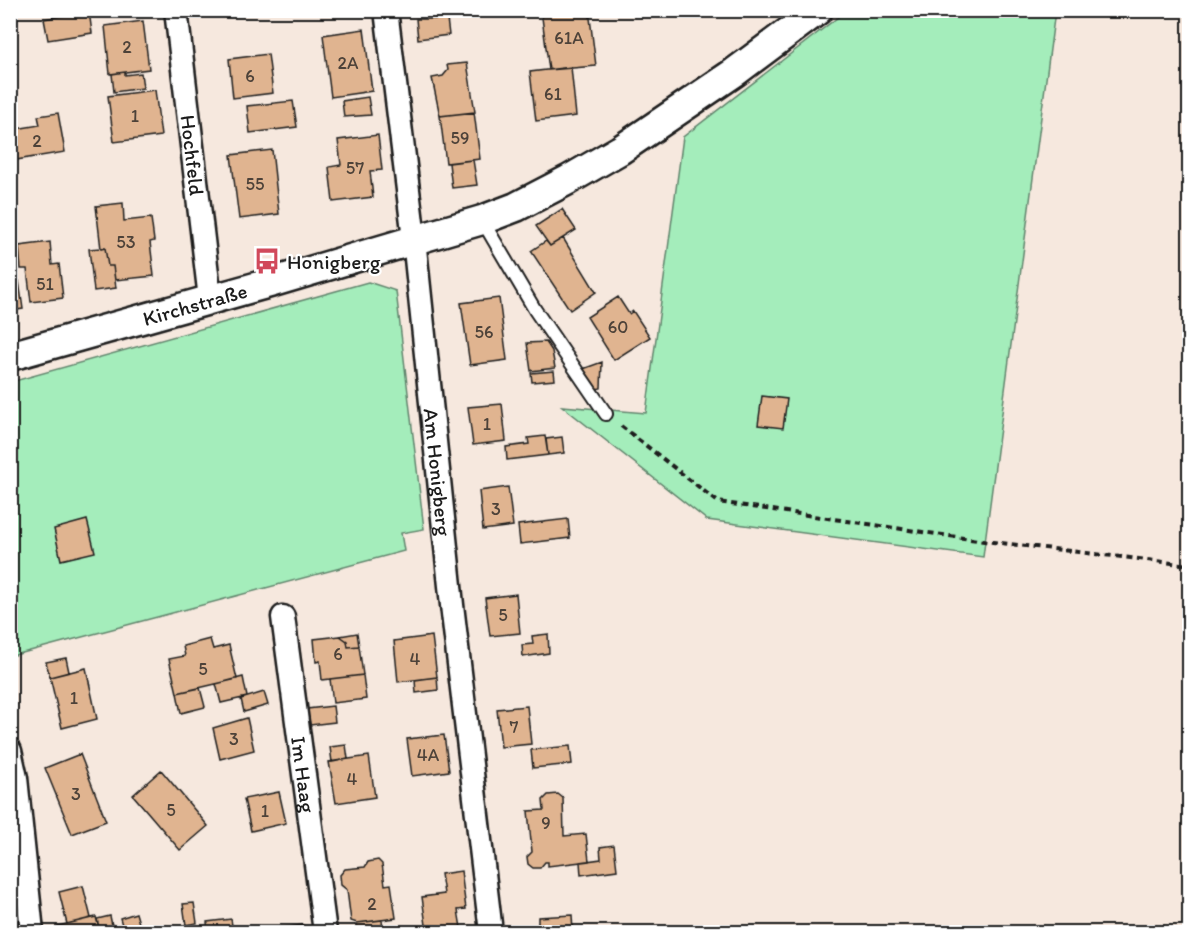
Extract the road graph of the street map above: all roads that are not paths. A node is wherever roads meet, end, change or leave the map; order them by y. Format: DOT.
graph roads {
  1 [pos="176,10"];
  2 [pos="386,10"];
  3 [pos="818,10"];
  4 [pos="482,220"];
  5 [pos="414,239"];
  6 [pos="210,299"];
  7 [pos="10,356"];
  8 [pos="606,414"];
  9 [pos="283,618"];
  10 [pos="10,751"];
  11 [pos="32,933"];
  12 [pos="325,933"];
  13 [pos="491,933"];
  1 -- 6 [label="street, Hochfeld"];
  2 -- 5 [label="street, Am Honigberg"];
  3 -- 4 [label="street, Kirchstraße"];
  4 -- 5 [label="street, Kirchstraße"];
  4 -- 8 [label="lane"];
  5 -- 6 [label="street, Kirchstraße"];
  5 -- 13 [label="street, Am Honigberg"];
  6 -- 7 [label="street, Kirchstraße"];
  9 -- 12 [label="street, Im Haag"];
  10 -- 11 [label="street"];
}
